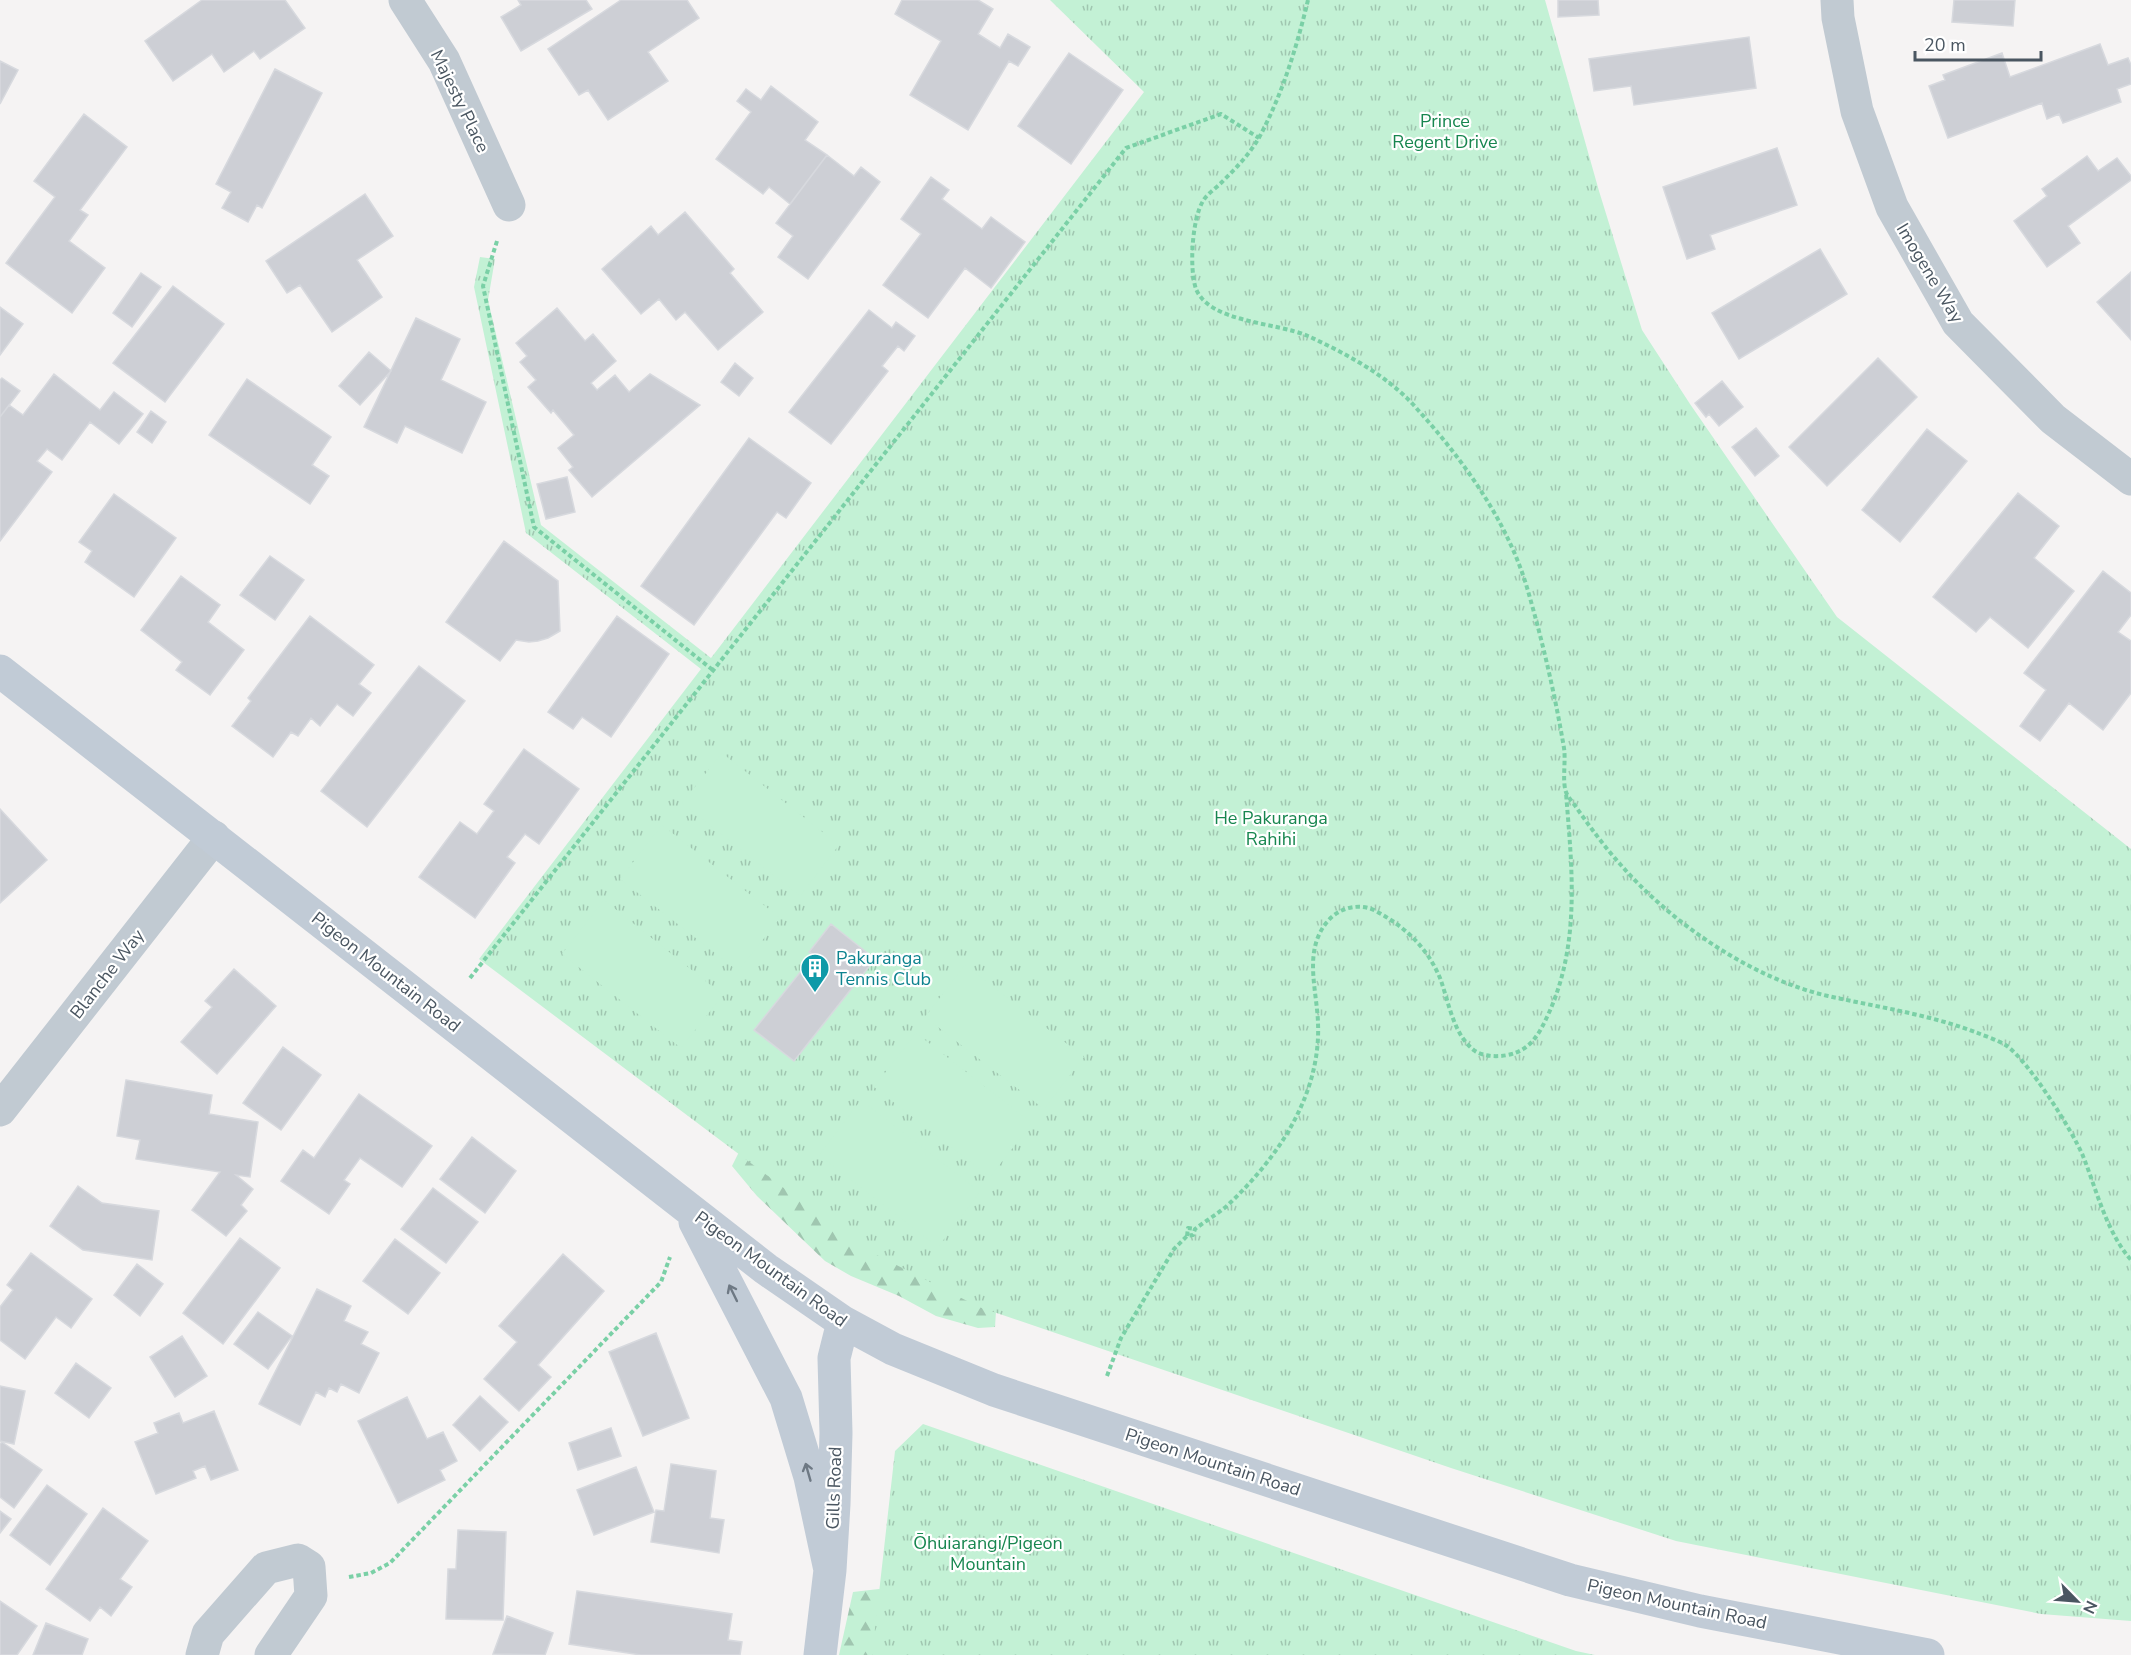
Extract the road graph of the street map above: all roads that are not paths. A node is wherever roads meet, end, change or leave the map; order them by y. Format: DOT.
graph roads {
  1 [pos="405,0"];
  2 [pos="1837,0"];
  3 [pos="509,206"];
  4 [pos="2131,479"];
  5 [pos="0,671"];
  6 [pos="214,837"];
  7 [pos="0,1110"];
  8 [pos="688,1209"];
  9 [pos="843,1322"];
  10 [pos="830,1570"];
  11 [pos="201,1655"];
  12 [pos="271,1655"];
  13 [pos="820,1655"];
  14 [pos="1928,1655"];
  1 -- 3 [label="street, Majesty Place"];
  2 -- 4 [label="street, Imogene Way"];
  5 -- 6 [label="main road, Pigeon Mountain Road"];
  6 -- 7 [label="street, Blanche Way"];
  6 -- 8 [label="main road, Pigeon Mountain Road"];
  8 -- 9 [label="main road, Pigeon Mountain Road"];
  10 -- 8 [label="main road, one-way"];
  9 -- 10 [label="main road, Gills Road"];
  9 -- 14 [label="main road, Pigeon Mountain Road"];
  10 -- 13 [label="main road, Gills Road"];
  11 -- 12 [label="street"];
}
